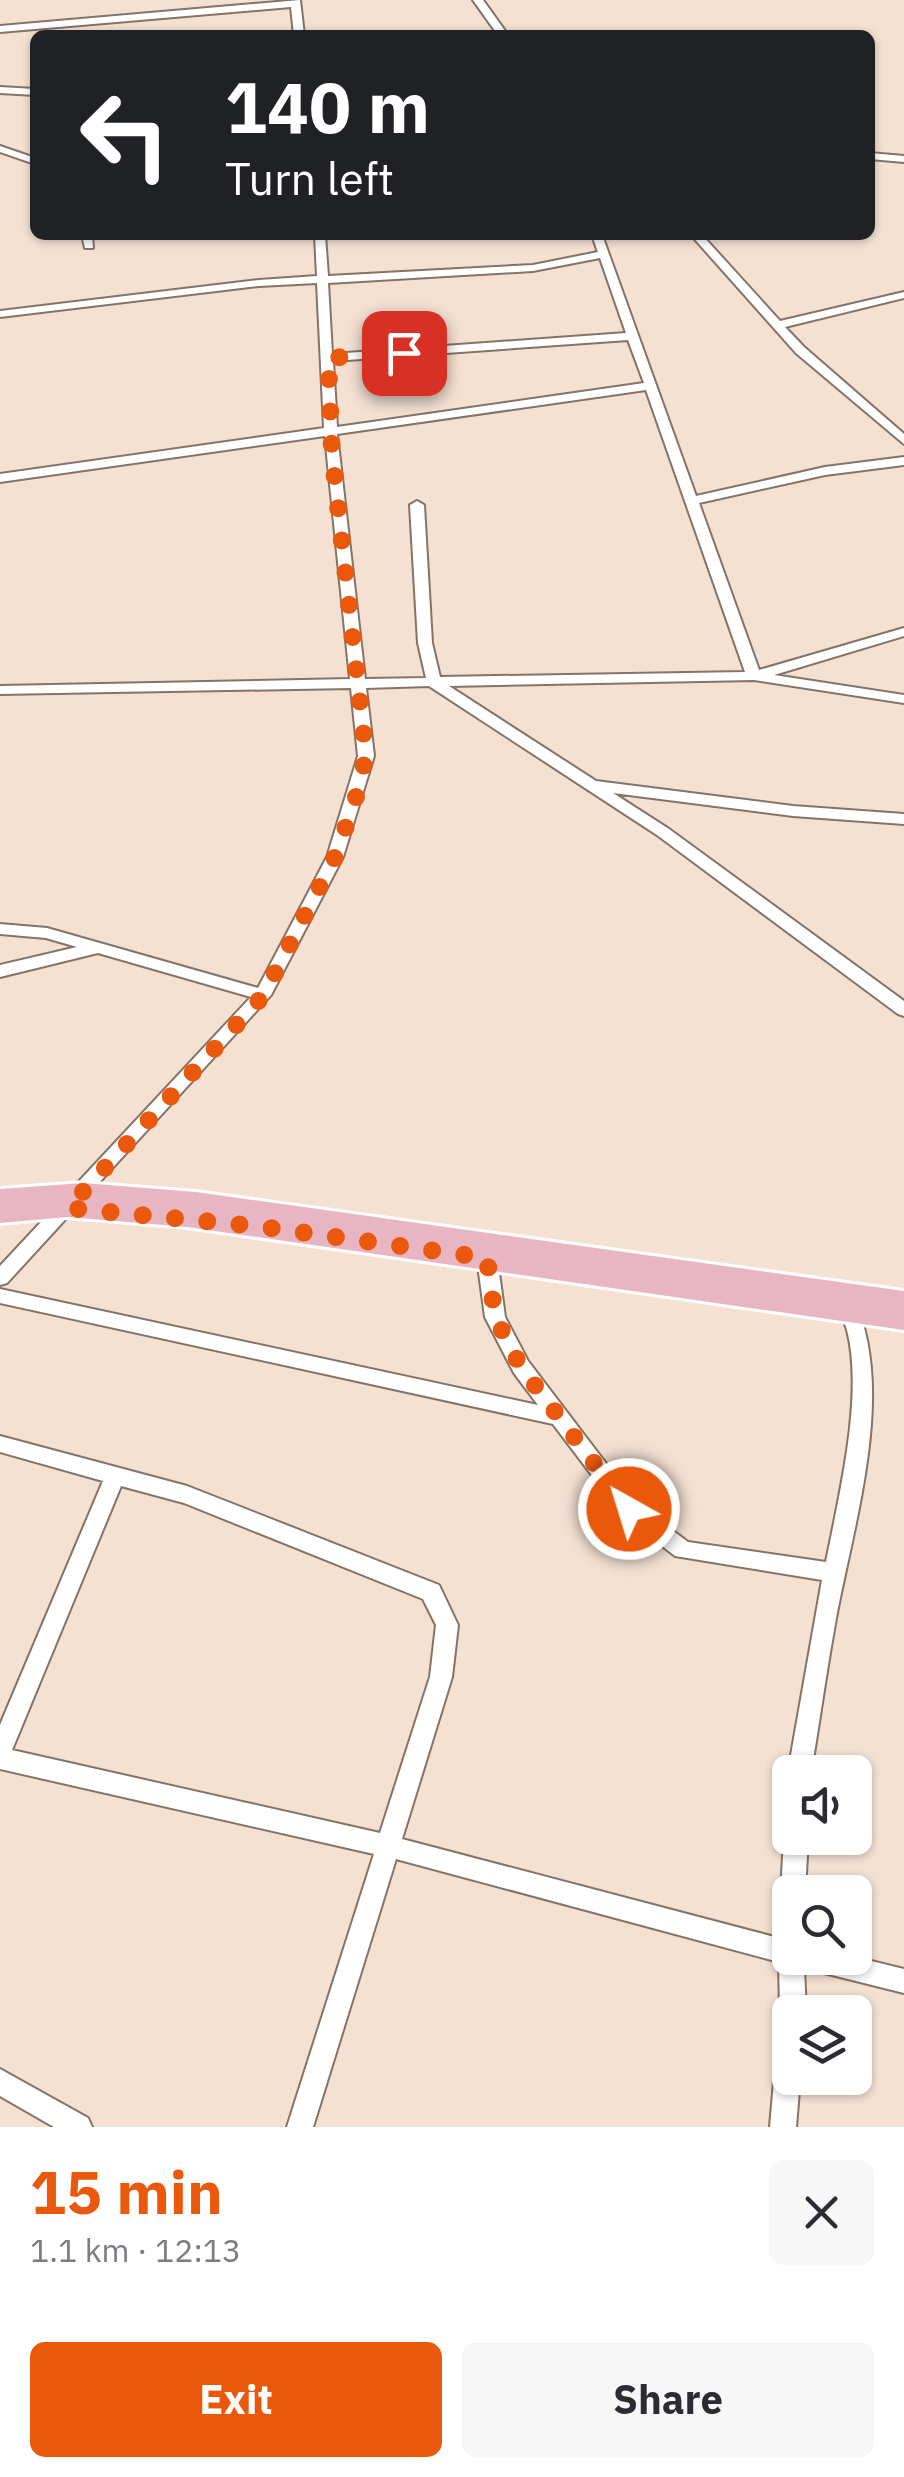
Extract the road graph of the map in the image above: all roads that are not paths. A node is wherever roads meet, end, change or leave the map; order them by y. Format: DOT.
graph roads {
  1 [pos="478,0"];
  2 [pos="296,2"];
  3 [pos="0,29"];
  4 [pos="299,30"];
  5 [pos="499,30"];
  6 [pos="0,90"];
  7 [pos="30,92"];
  8 [pos="0,150"];
  9 [pos="875,156"];
  10 [pos="30,159"];
  11 [pos="904,159"];
  12 [pos="321,240"];
  13 [pos="599,240"];
  14 [pos="701,240"];
  15 [pos="604,254"];
  16 [pos="325,280"];
  17 [pos="904,294"];
  18 [pos="0,314"];
  19 [pos="777,324"];
  20 [pos="634,336"];
  21 [pos="328,358"];
  22 [pos="651,386"];
  23 [pos="330,430"];
  24 [pos="904,440"];
  25 [pos="904,461"];
  26 [pos="0,478"];
  27 [pos="692,501"];
  28 [pos="417,505"];
  29 [pos="904,632"];
  30 [pos="754,676"];
  31 [pos="354,683"];
  32 [pos="434,683"];
  33 [pos="0,690"];
  34 [pos="904,698"];
  35 [pos="591,786"];
  36 [pos="904,818"];
  37 [pos="0,929"];
  38 [pos="97,948"];
  39 [pos="0,971"];
  40 [pos="263,996"];
  41 [pos="904,1010"];
  42 [pos="0,1198"];
  43 [pos="76,1200"];
  44 [pos="0,1214"];
  45 [pos="487,1258"];
  46 [pos="0,1278"];
  47 [pos="838,1290"];
  48 [pos="0,1296"];
  49 [pos="904,1301"];
  50 [pos="852,1312"];
  51 [pos="904,1320"];
  52 [pos="558,1417"];
  53 [pos="0,1444"];
  54 [pos="115,1476"];
  55 [pos="833,1572"];
  56 [pos="0,1755"];
  57 [pos="803,1755"];
  58 [pos="388,1846"];
  59 [pos="772,1950"];
  60 [pos="872,1973"];
  61 [pos="904,1981"];
  62 [pos="0,2082"];
  63 [pos="786,2095"];
  64 [pos="79,2127"];
  65 [pos="300,2127"];
  66 [pos="784,2127"];
  1 -- 5 [label="street"];
  2 -- 3 [label="street"];
  2 -- 4 [label="street"];
  6 -- 7 [label="street"];
  8 -- 10 [label="street"];
  9 -- 11 [label="street"];
  12 -- 16 [label="street"];
  13 -- 15 [label="street"];
  14 -- 19 [label="street"];
  15 -- 16 [label="street"];
  15 -- 20 [label="street"];
  16 -- 18 [label="street"];
  16 -- 21 [label="street"];
  17 -- 19 [label="street"];
  19 -- 24 [label="street"];
  20 -- 21 [label="street"];
  20 -- 22 [label="street"];
  21 -- 23 [label="street"];
  22 -- 23 [label="street"];
  22 -- 27 [label="street"];
  23 -- 26 [label="street"];
  23 -- 31 [label="street"];
  25 -- 27 [label="street"];
  27 -- 30 [label="street"];
  28 -- 32 [label="street"];
  29 -- 30 [label="street"];
  30 -- 32 [label="street"];
  30 -- 34 [label="street"];
  31 -- 32 [label="street"];
  31 -- 33 [label="street"];
  31 -- 40 [label="street"];
  32 -- 35 [label="street"];
  35 -- 36 [label="street"];
  35 -- 41 [label="street"];
  37 -- 38 [label="street"];
  38 -- 39 [label="street"];
  38 -- 40 [label="street"];
  40 -- 43 [label="street"];
  42 -- 43 [label="main road"];
  43 -- 44 [label="main road"];
  43 -- 45 [label="main road"];
  43 -- 46 [label="street"];
  43 -- 47 [label="main road"];
  45 -- 50 [label="main road"];
  45 -- 52 [label="street"];
  47 -- 49 [label="main road"];
  47 -- 50 [label="street"];
  48 -- 52 [label="street"];
  50 -- 51 [label="main road"];
  50 -- 55 [label="street"];
  52 -- 55 [label="street"];
  53 -- 54 [label="street"];
  54 -- 56 [label="street"];
  54 -- 58 [label="street"];
  55 -- 57 [label="street"];
  56 -- 58 [label="street"];
  58 -- 59 [label="street"];
  58 -- 65 [label="street"];
  60 -- 61 [label="street"];
  62 -- 64 [label="street"];
  63 -- 66 [label="street"];
}
